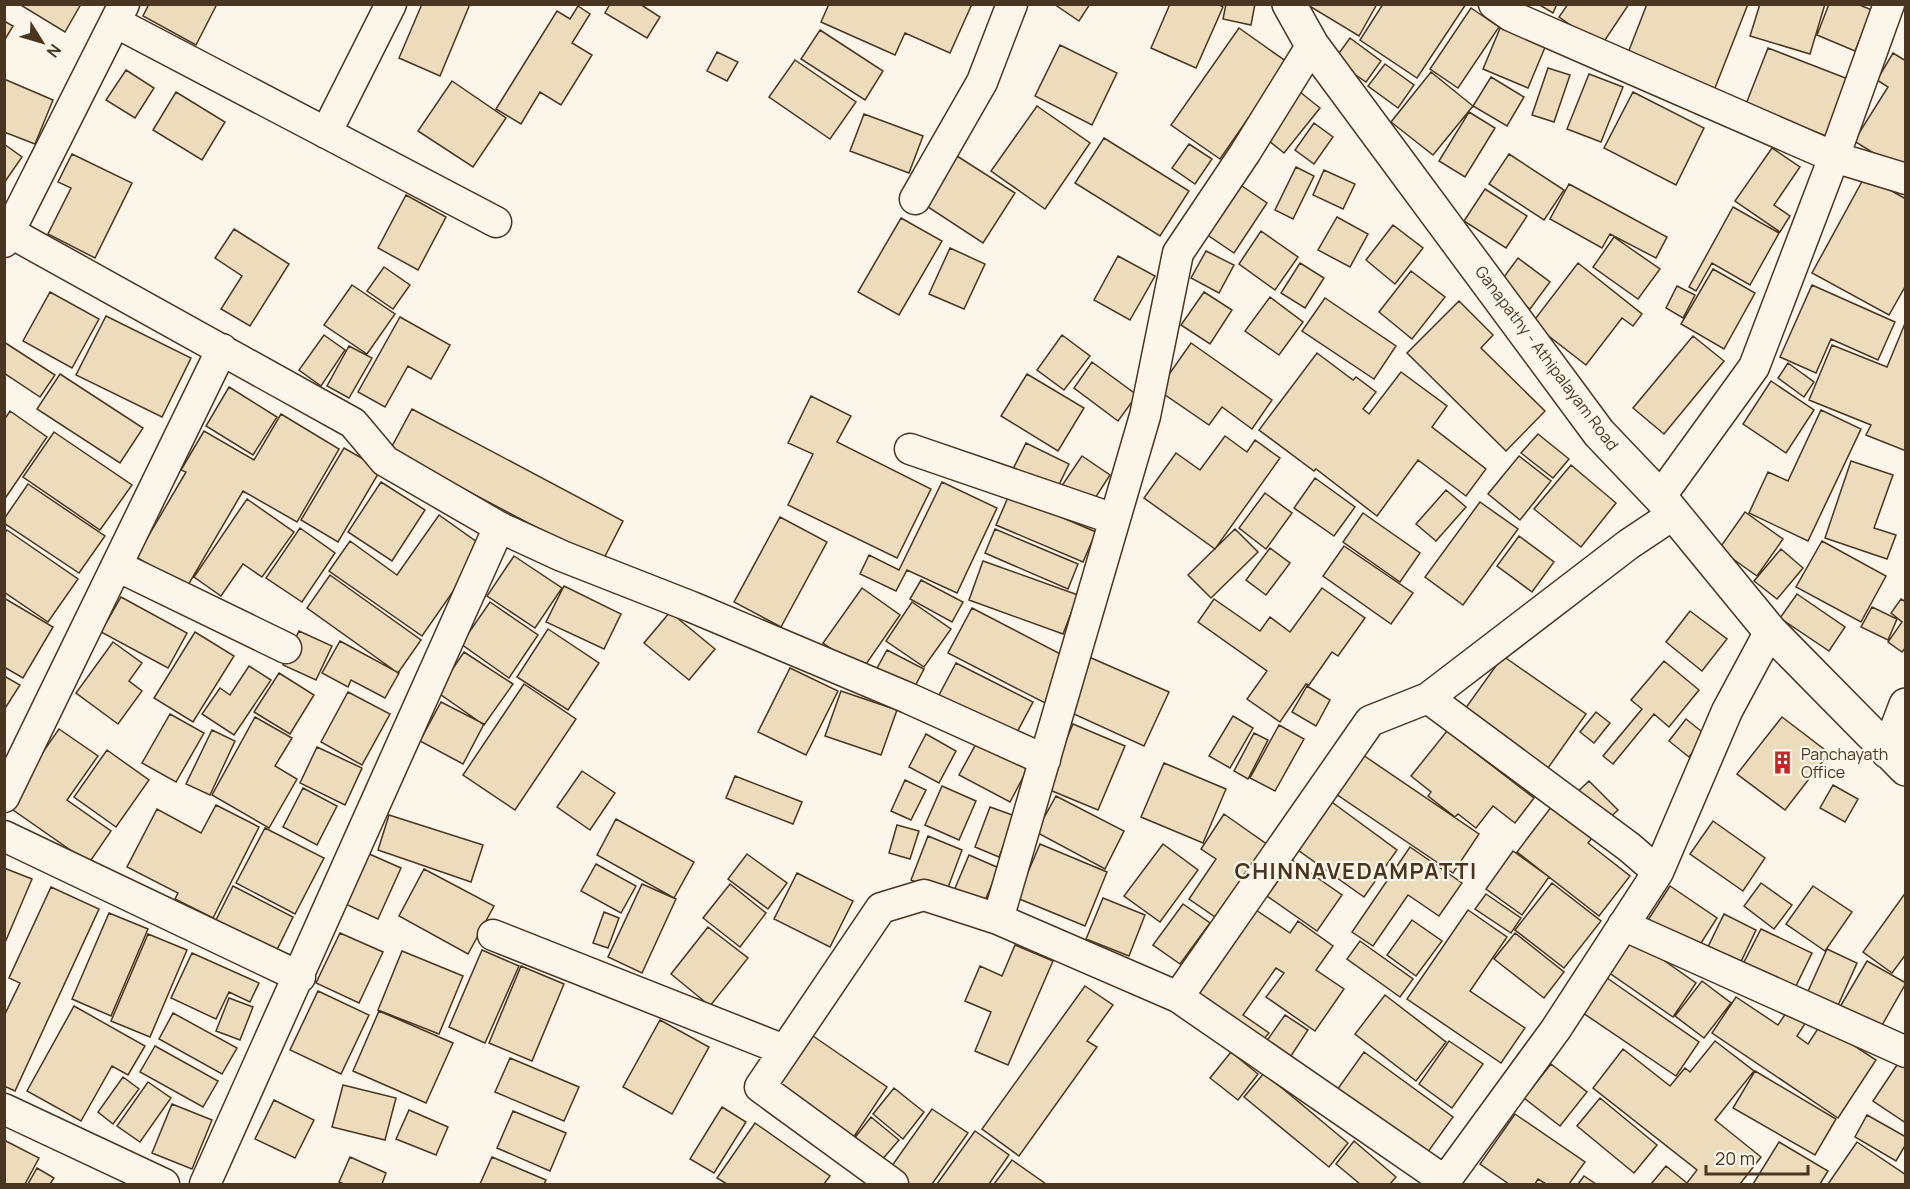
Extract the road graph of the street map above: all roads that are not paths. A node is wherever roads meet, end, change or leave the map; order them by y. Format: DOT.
graph roads {
  1 [pos="391,4"];
  2 [pos="1012,4"];
  3 [pos="1289,4"];
  4 [pos="1889,4"];
  5 [pos="1507,8"];
  6 [pos="120,13"];
  7 [pos="1312,45"];
  8 [pos="326,132"];
  9 [pos="1834,157"];
  10 [pos="1905,178"];
  11 [pos="915,199"];
  12 [pos="496,222"];
  13 [pos="6,234"];
  14 [pos="222,349"];
  15 [pos="910,449"];
  16 [pos="1667,506"];
  17 [pos="1114,519"];
  18 [pos="499,527"];
  19 [pos="117,566"];
  20 [pos="1770,631"];
  21 [pos="286,648"];
  22 [pos="1428,698"];
  23 [pos="1905,705"];
  24 [pos="1044,760"];
  25 [pos="1897,761"];
  26 [pos="4,797"];
  27 [pos="4,837"];
  28 [pos="1658,872"];
  29 [pos="998,919"];
  30 [pos="1623,925"];
  31 [pos="493,935"];
  32 [pos="300,977"];
  33 [pos="1178,997"];
  34 [pos="784,1050"];
  35 [pos="1905,1052"];
  36 [pos="4,1109"];
  37 [pos="1448,1183"];
  38 [pos="164,1185"];
  39 [pos="206,1185"];
  40 [pos="893,1185"];
  1 -- 8 [label="street"];
  2 -- 11 [label="street"];
  3 -- 7 [label="main road, Ganapathy - Athipalayam Road"];
  4 -- 9 [label="street"];
  5 -- 9 [label="street"];
  6 -- 8 [label="street"];
  6 -- 13 [label="street"];
  7 -- 16 [label="main road, Ganapathy - Athipalayam Road"];
  7 -- 17 [label="street"];
  8 -- 12 [label="street"];
  9 -- 10 [label="street"];
  9 -- 16 [label="street"];
  13 -- 14 [label="street"];
  14 -- 18 [label="street"];
  14 -- 19 [label="street"];
  15 -- 17 [label="street"];
  16 -- 20 [label="main road, Ganapathy - Athipalayam Road"];
  16 -- 22 [label="street"];
  17 -- 24 [label="street"];
  18 -- 24 [label="street"];
  18 -- 32 [label="street"];
  19 -- 21 [label="street"];
  19 -- 26 [label="street"];
  20 -- 25 [label="main road, Ganapathy - Athipalayam Road"];
  20 -- 28 [label="street"];
  22 -- 28 [label="street"];
  22 -- 33 [label="street"];
  23 -- 25 [label="main road"];
  24 -- 29 [label="street"];
  27 -- 32 [label="street"];
  28 -- 30 [label="street"];
  29 -- 33 [label="street"];
  29 -- 34 [label="street"];
  30 -- 35 [label="street"];
  30 -- 37 [label="street"];
  31 -- 34 [label="street"];
  32 -- 39 [label="street"];
  33 -- 37 [label="street"];
  34 -- 40 [label="street"];
  36 -- 38 [label="street"];
}
